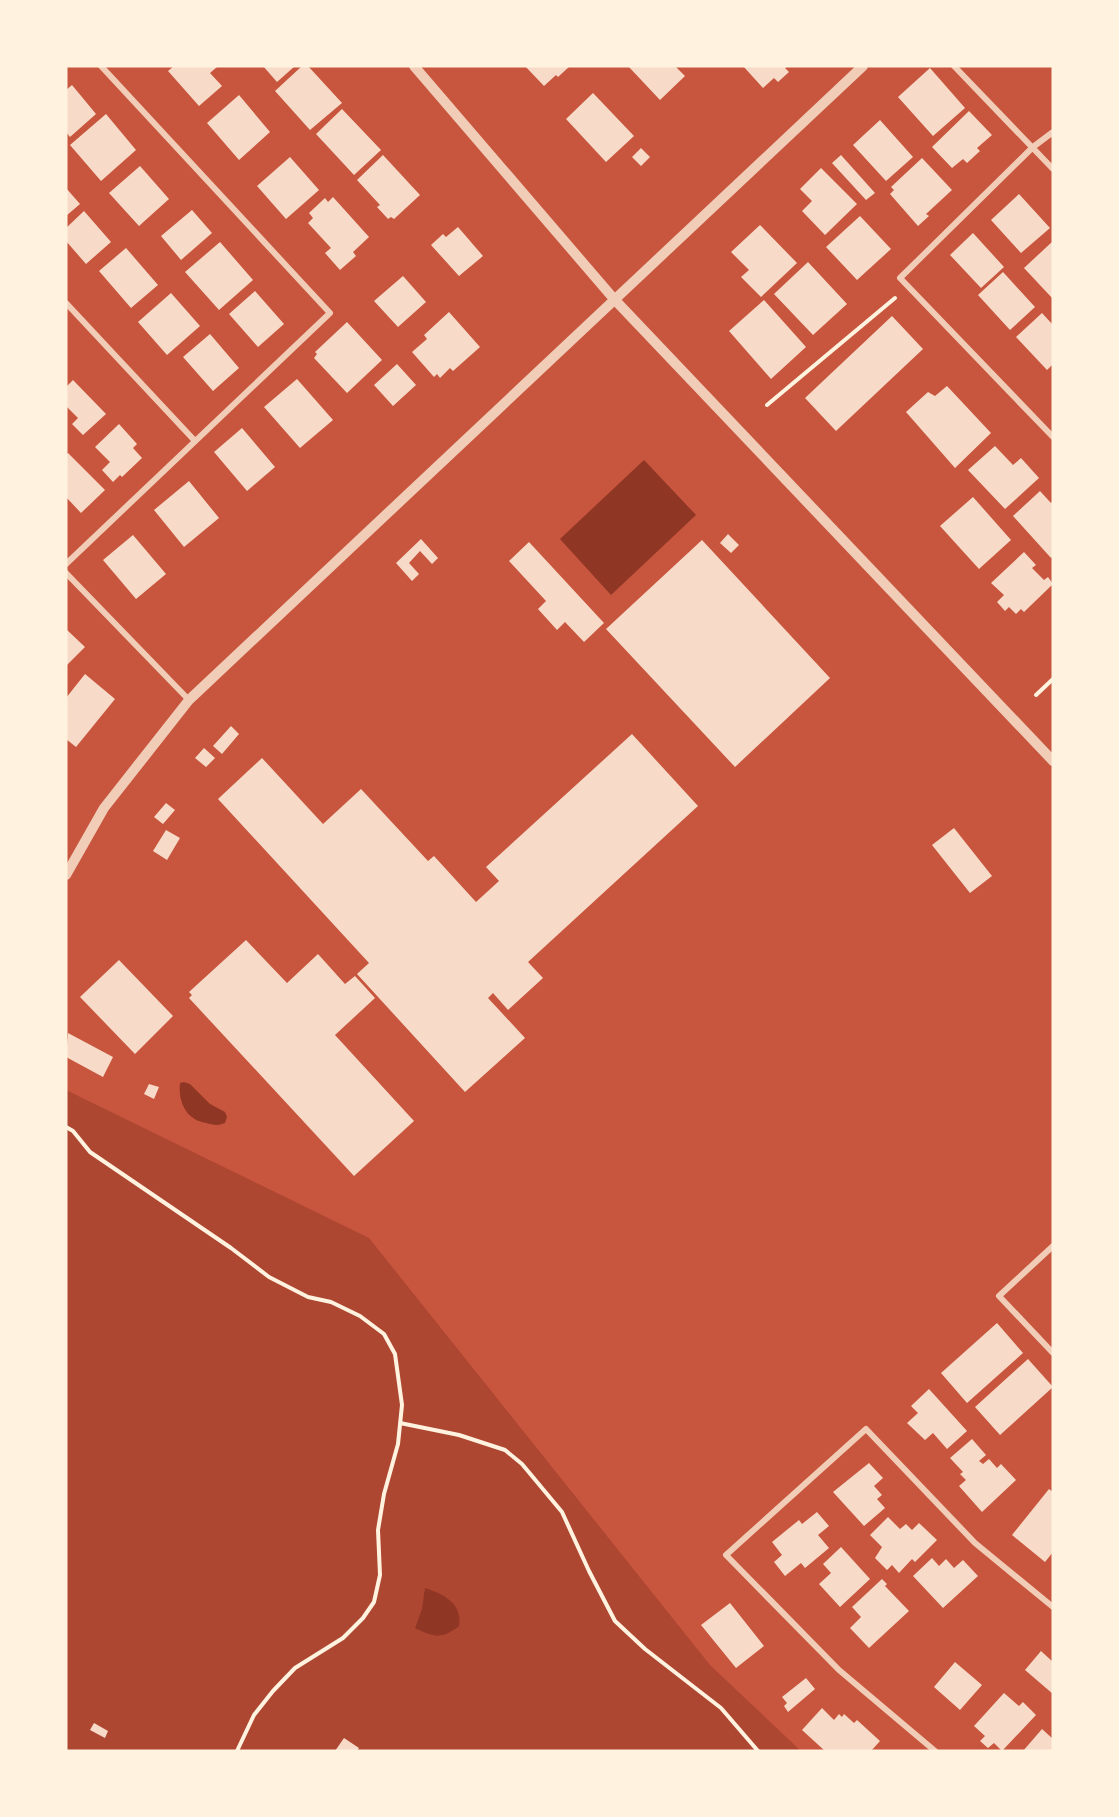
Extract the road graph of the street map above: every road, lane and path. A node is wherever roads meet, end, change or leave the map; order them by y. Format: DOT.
graph roads {
  1 [pos="101,66"];
  2 [pos="414,66"];
  3 [pos="862,66"];
  4 [pos="954,66"];
  5 [pos="1053,132"];
  6 [pos="1033,147"];
  7 [pos="1053,169"];
  8 [pos="909,286"];
  9 [pos="614,299"];
  10 [pos="66,303"];
  11 [pos="767,405"];
  12 [pos="1053,437"];
  13 [pos="195,441"];
  14 [pos="66,564"];
  15 [pos="66,573"];
  16 [pos="1053,679"];
  17 [pos="1036,695"];
  18 [pos="189,700"];
  19 [pos="1053,761"];
  20 [pos="66,876"];
  21 [pos="66,1127"];
  22 [pos="1053,1246"];
  23 [pos="1053,1353"];
  24 [pos="400,1424"];
  25 [pos="1053,1607"];
  26 [pos="237,1751"];
  27 [pos="758,1751"];
  28 [pos="935,1751"];
  1 -- 13 [label="street"];
  2 -- 9 [label="street"];
  3 -- 9 [label="street"];
  4 -- 6 [label="street"];
  5 -- 6 [label="street"];
  6 -- 7 [label="street"];
  6 -- 8 [label="street"];
  8 -- 11 [label="path"];
  8 -- 12 [label="street"];
  9 -- 18 [label="street"];
  9 -- 19 [label="street"];
  10 -- 13 [label="street"];
  13 -- 14 [label="street"];
  15 -- 18 [label="street"];
  16 -- 17 [label="path"];
  18 -- 20 [label="street"];
  21 -- 24 [label="path"];
  22 -- 23 [label="street"];
  24 -- 26 [label="path"];
  24 -- 27 [label="path"];
  25 -- 28 [label="street"];
}
